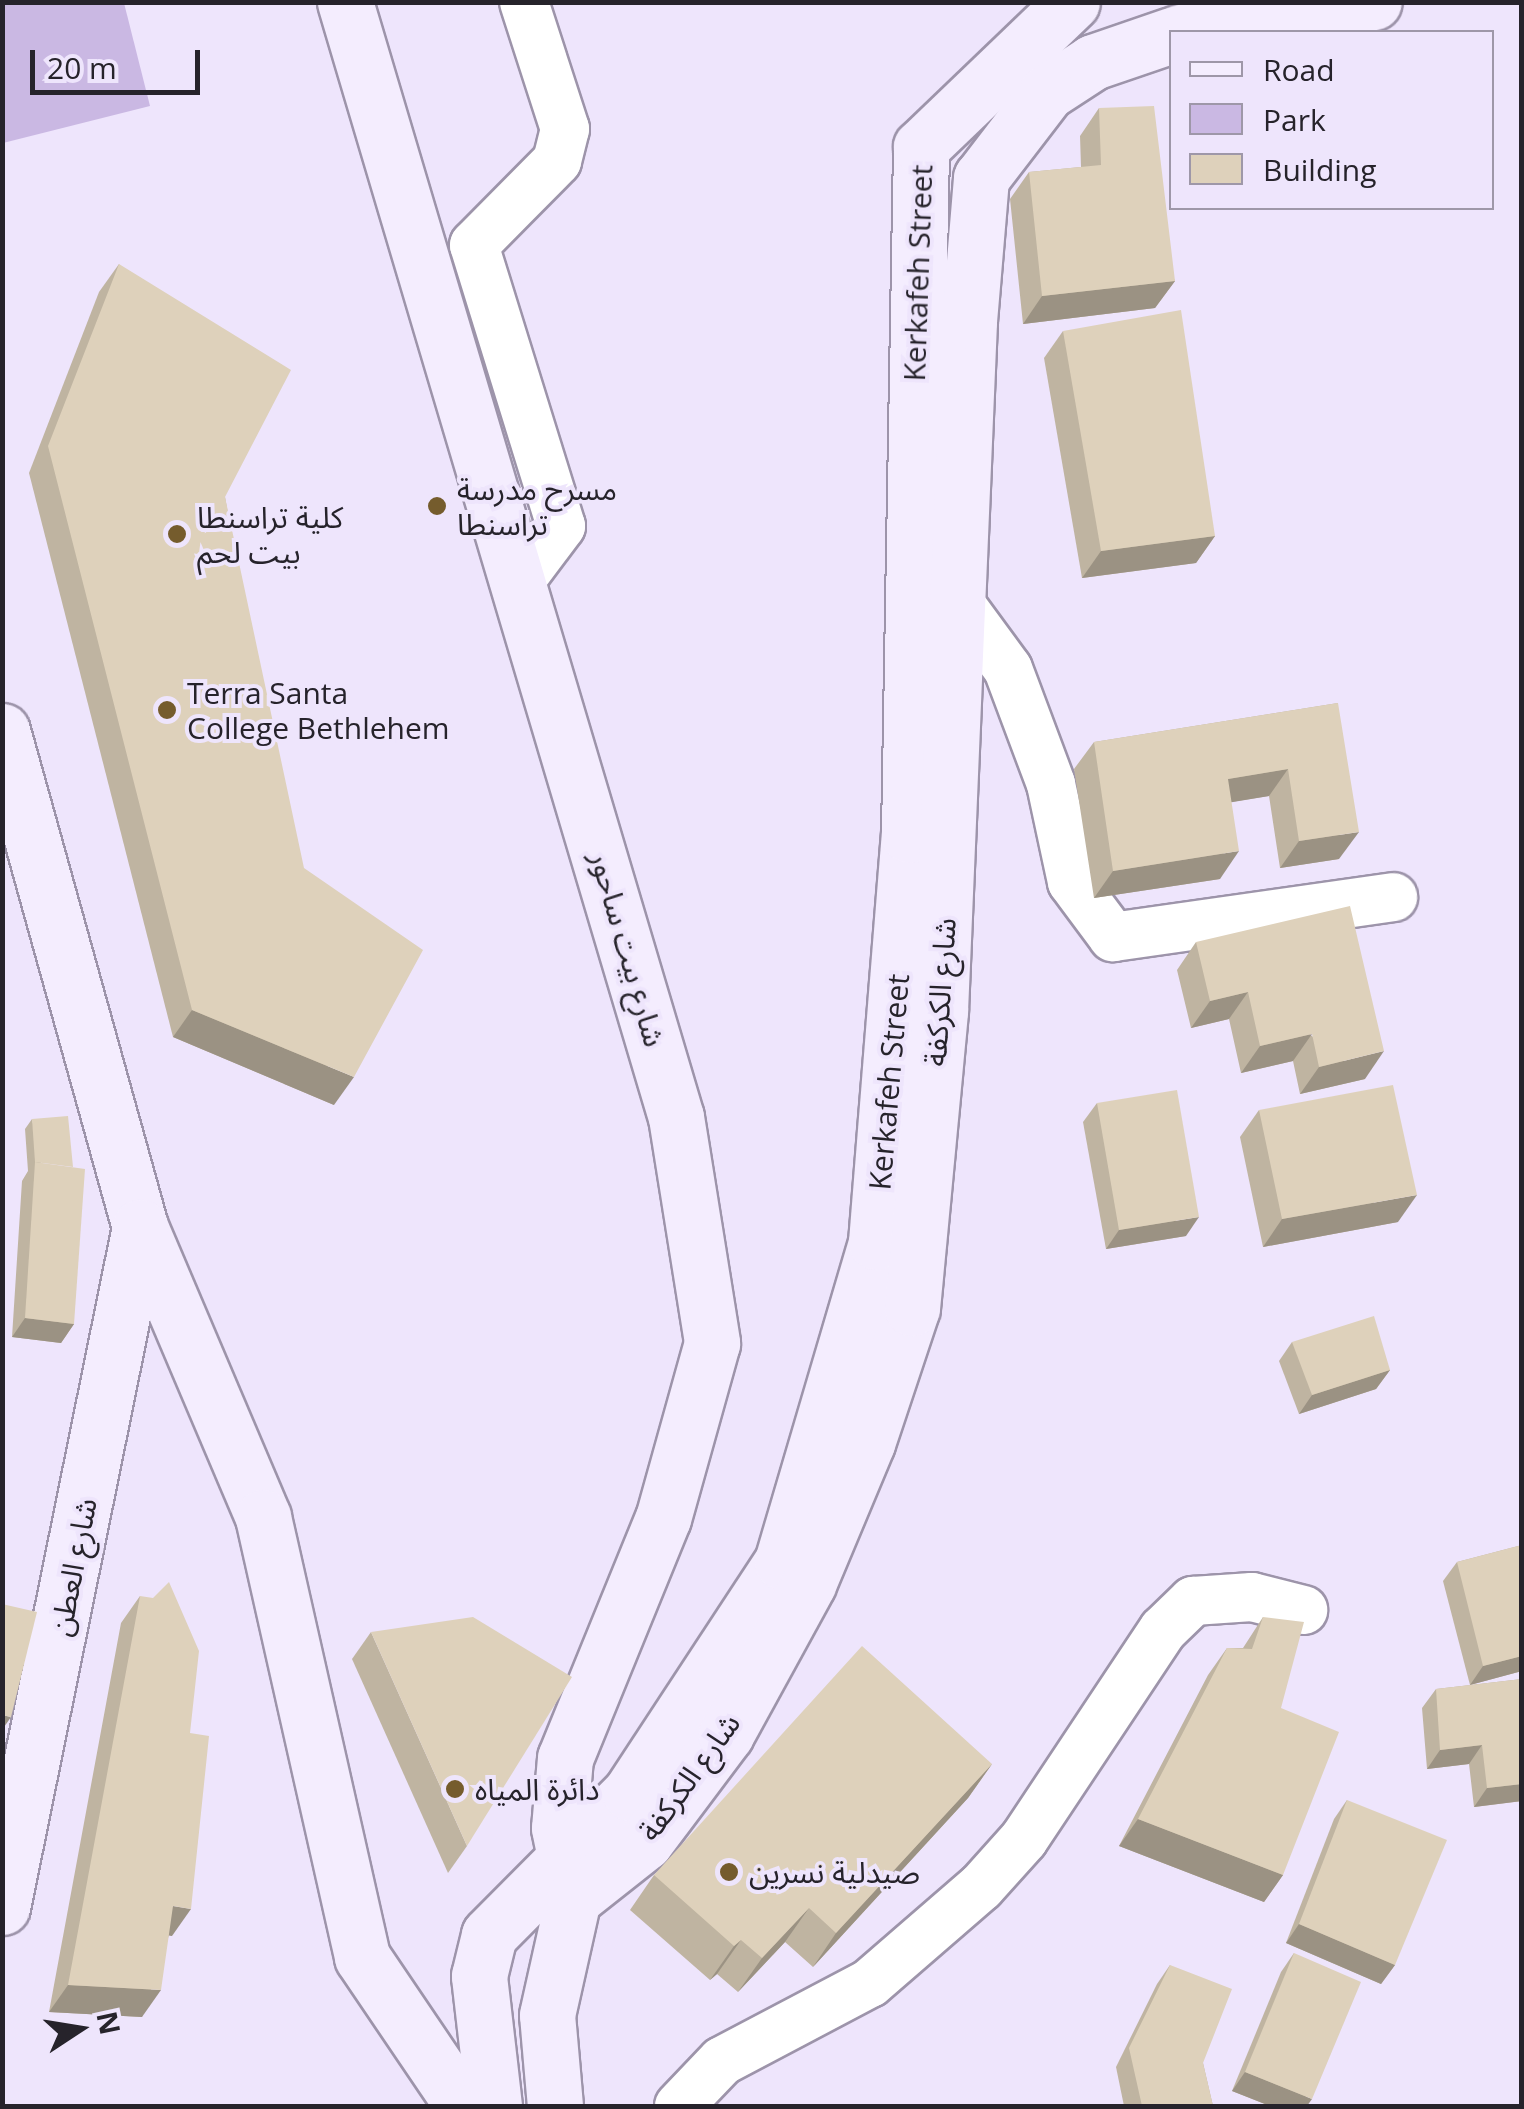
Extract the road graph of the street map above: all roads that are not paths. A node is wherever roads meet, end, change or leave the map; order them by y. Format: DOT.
graph roads {
  1 [pos="345,2"];
  2 [pos="524,2"];
  3 [pos="1072,2"];
  4 [pos="1374,2"];
  5 [pos="1181,25"];
  6 [pos="1169,30"];
  7 [pos="519,582"];
  8 [pos="936,601"];
  9 [pos="2,731"];
  10 [pos="1394,897"];
  11 [pos="140,1227"];
  12 [pos="1303,1610"];
  13 [pos="566,1901"];
  14 [pos="2,1907"];
  15 [pos="362,1956"];
  16 [pos="483,2005"];
  17 [pos="463,2106"];
  18 [pos="494,2106"];
  19 [pos="555,2106"];
  20 [pos="680,2106"];
  1 -- 7 [label="street, شارع بيت ساحور"];
  2 -- 7 [label="street"];
  3 -- 8 [label="street, Kerkafeh Street"];
  4 -- 5 [label="street, شارع الكركفة"];
  6 -- 8 [label="street, شارع الكركفة"];
  7 -- 13 [label="street, شارع بيت ساحور"];
  8 -- 10 [label="street"];
  8 -- 13 [label="street, شارع الكركفة"];
  9 -- 11 [label="street"];
  11 -- 14 [label="street, شارع العطن"];
  11 -- 15 [label="street"];
  12 -- 20 [label="street"];
  13 -- 16 [label="street"];
  13 -- 16 [label="street"];
  13 -- 19 [label="street, شارع بيت ساحور"];
  15 -- 16 [label="street"];
  15 -- 17 [label="street"];
  16 -- 18 [label="street"];
}
